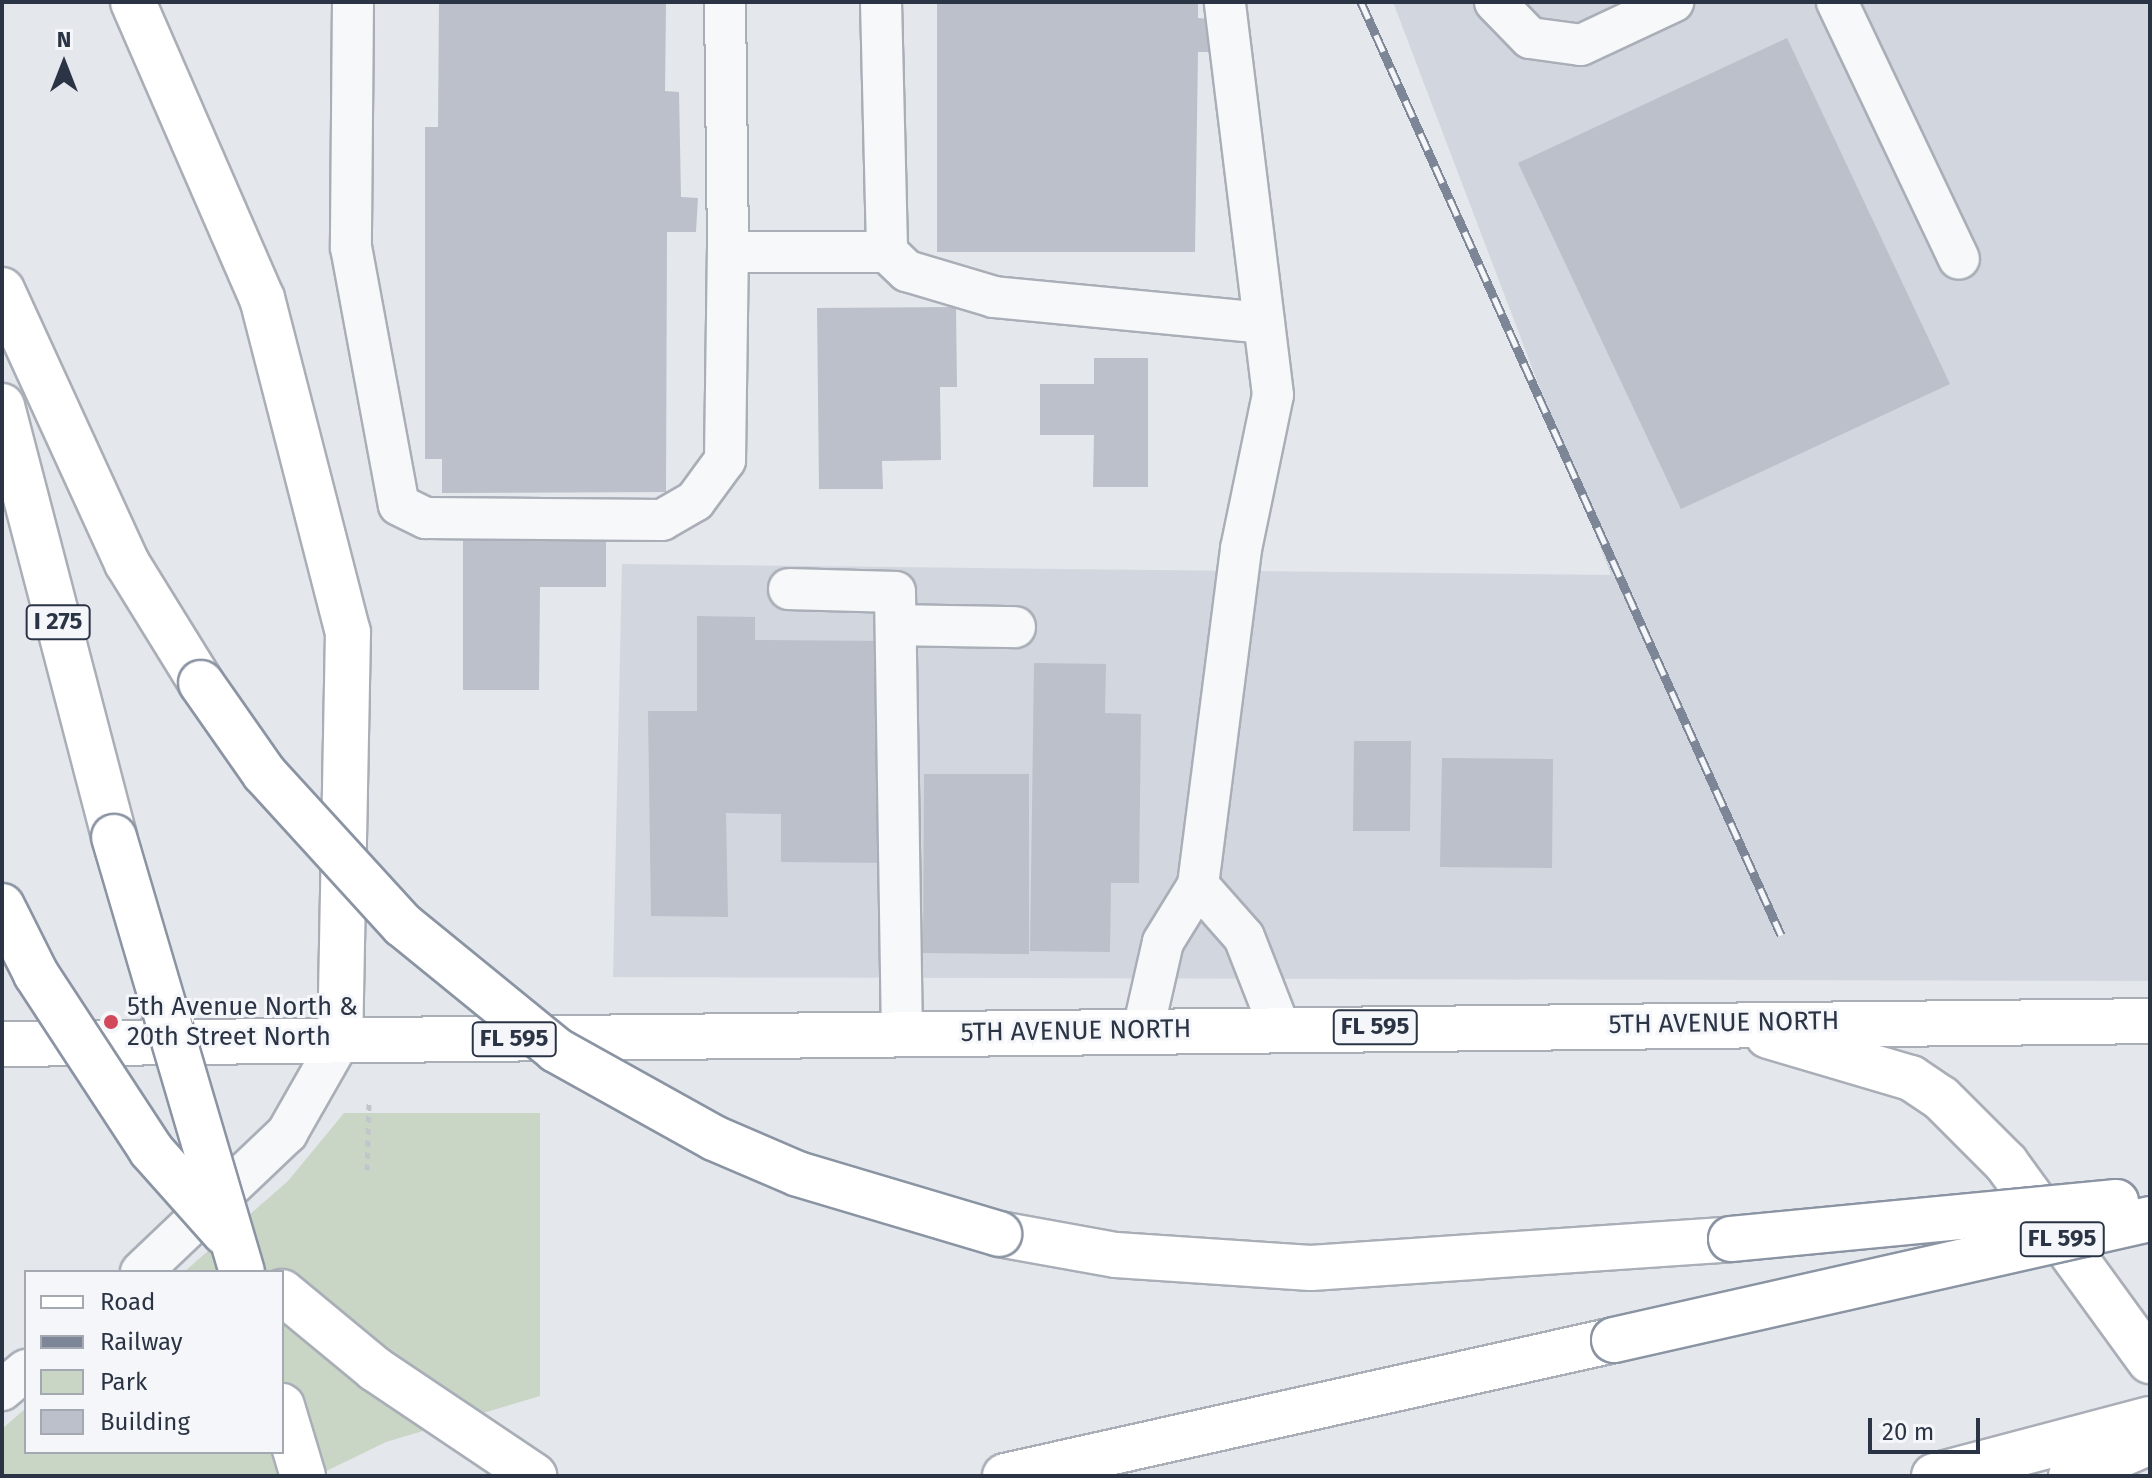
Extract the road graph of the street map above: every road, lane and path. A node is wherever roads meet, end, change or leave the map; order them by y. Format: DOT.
graph roads {
  1 [pos="133,2"];
  2 [pos="353,2"];
  3 [pos="725,2"];
  4 [pos="881,2"];
  5 [pos="1225,2"];
  6 [pos="1495,2"];
  7 [pos="1673,2"];
  8 [pos="1837,2"];
  9 [pos="728,252"];
  10 [pos="887,252"];
  11 [pos="1959,259"];
  12 [pos="2,290"];
  13 [pos="1264,323"];
  14 [pos="2,406"];
  15 [pos="789,589"];
  16 [pos="896,625"];
  17 [pos="1015,627"];
  18 [pos="1198,885"];
  19 [pos="2,906"];
  20 [pos="2150,1021"];
  21 [pos="1724,1023"];
  22 [pos="1280,1029"];
  23 [pos="1143,1030"];
  24 [pos="902,1034"];
  25 [pos="340,1040"];
  26 [pos="2,1044"];
  27 [pos="369,1102"];
  28 [pos="367,1170"];
  29 [pos="2150,1199"];
  30 [pos="2150,1219"];
  31 [pos="143,1270"];
  32 [pos="241,1270"];
  33 [pos="261,1270"];
  34 [pos="284,1294"];
  35 [pos="2150,1361"];
  36 [pos="24,1372"];
  37 [pos="2,1390"];
  38 [pos="284,1413"];
  39 [pos="2150,1419"];
  40 [pos="2150,1442"];
  41 [pos="303,1476"];
  42 [pos="534,1476"];
  43 [pos="1005,1476"];
  44 [pos="1934,1476"];
  45 [pos="2071,1476"];
  1 -- 25 [label="main road"];
  2 -- 9 [label="street"];
  3 -- 9 [label="street"];
  4 -- 10 [label="street"];
  5 -- 13 [label="street"];
  6 -- 7 [label="street"];
  8 -- 11 [label="street"];
  9 -- 10 [label="street"];
  10 -- 13 [label="street"];
  12 -- 29 [label="main road, bridge"];
  13 -- 18 [label="street"];
  14 -- 32 [label="main road, I 275, bridge"];
  15 -- 16 [label="street"];
  16 -- 17 [label="street"];
  16 -- 24 [label="street"];
  18 -- 22 [label="street"];
  18 -- 23 [label="street"];
  19 -- 33 [label="main road, bridge"];
  20 -- 21 [label="main road, 5TH AVENUE NORTH / FL 595"];
  21 -- 22 [label="main road, 5TH AVENUE NORTH / FL 595"];
  21 -- 35 [label="main road, FL 595"];
  22 -- 23 [label="main road, 5TH AVENUE NORTH / FL 595"];
  23 -- 24 [label="main road, 5TH AVENUE NORTH / FL 595"];
  24 -- 25 [label="main road, 5TH AVENUE NORTH / FL 595"];
  25 -- 26 [label="main road, 5TH AVENUE NORTH / FL 595"];
  25 -- 31 [label="street"];
  27 -- 28 [label="path"];
  30 -- 43 [label="main road, bridge"];
  34 -- 42 [label="main road"];
  36 -- 37 [label="street"];
  38 -- 41 [label="main road"];
  39 -- 44 [label="main road"];
  40 -- 45 [label="main road"];
}
